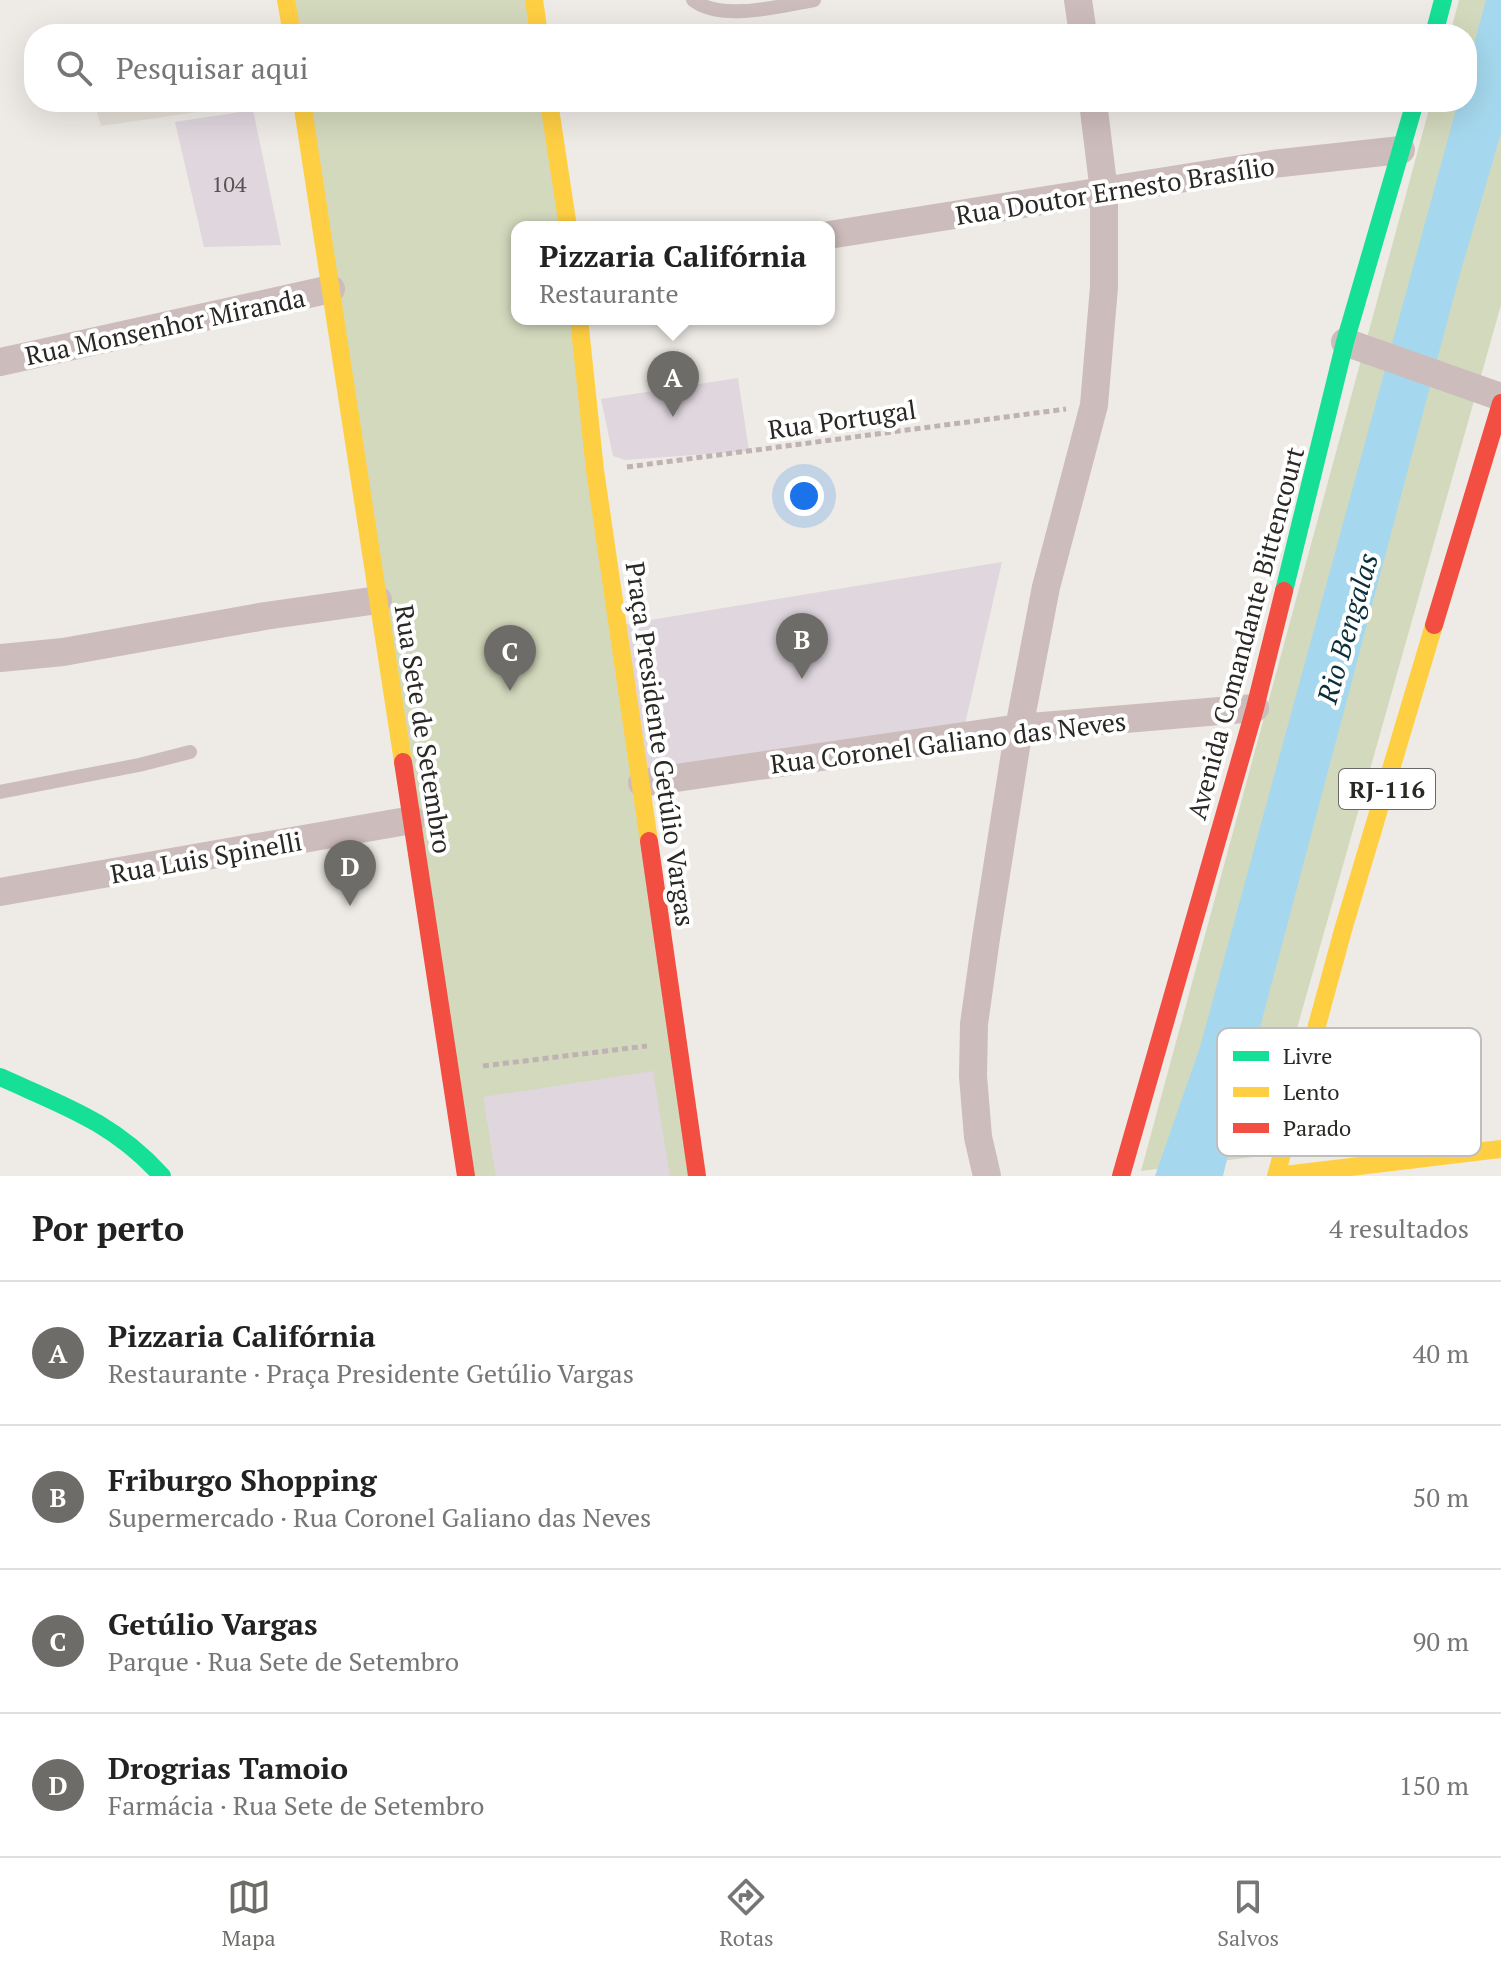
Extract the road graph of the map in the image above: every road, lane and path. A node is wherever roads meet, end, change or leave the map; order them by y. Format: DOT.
graph roads {
  1 [pos="286,0"];
  2 [pos="534,0"];
  3 [pos="693,0"];
  4 [pos="814,0"];
  5 [pos="1078,0"];
  6 [pos="1443,0"];
  7 [pos="290,24"];
  8 [pos="538,24"];
  9 [pos="1082,24"];
  10 [pos="1437,24"];
  11 [pos="304,112"];
  12 [pos="551,112"];
  13 [pos="1094,112"];
  14 [pos="1412,112"];
  15 [pos="1401,150"];
  16 [pos="1104,192"];
  17 [pos="567,221"];
  18 [pos="835,234"];
  19 [pos="331,289"];
  20 [pos="580,325"];
  21 [pos="1345,342"];
  22 [pos="0,362"];
  23 [pos="1501,400"];
  24 [pos="1094,405"];
  25 [pos="595,470"];
  26 [pos="378,600"];
  27 [pos="0,658"];
  28 [pos="1255,708"];
  29 [pos="1019,728"];
  30 [pos="190,752"];
  31 [pos="642,783"];
  32 [pos="0,792"];
  33 [pos="412,820"];
  34 [pos="0,892"];
  35 [pos="1316,1028"];
  36 [pos="676,1042"];
  37 [pos="450,1071"];
  38 [pos="0,1077"];
  39 [pos="1501,1149"];
  40 [pos="1481,1151"];
  41 [pos="1281,1156"];
  42 [pos="1433,1156"];
  43 [pos="1413,1158"];
  44 [pos="162,1176"];
  45 [pos="466,1176"];
  46 [pos="697,1176"];
  47 [pos="987,1176"];
  48 [pos="1121,1176"];
  49 [pos="1276,1176"];
  50 [pos="1421,1176"];
  1 -- 7 [label="street"];
  2 -- 8 [label="street"];
  3 -- 4 [label="lane"];
  5 -- 9 [label="street"];
  6 -- 10 [label="street"];
  11 -- 19 [label="street"];
  12 -- 17 [label="street"];
  13 -- 16 [label="street"];
  14 -- 15 [label="street, Avenida Comandante Bittencourt"];
  15 -- 16 [label="street, Rua Doutor Ernesto Brasílio"];
  15 -- 21 [label="street, Avenida Comandante Bittencourt"];
  16 -- 18 [label="street, Rua Doutor Ernesto Brasílio"];
  16 -- 24 [label="street"];
  19 -- 22 [label="street, Rua Monsenhor Miranda"];
  19 -- 26 [label="street, Rua Sete de Setembro"];
  20 -- 25 [label="street, Praça Presidente Getúlio Vargas"];
  21 -- 23 [label="street"];
  21 -- 28 [label="street, Avenida Comandante Bittencourt"];
  23 -- 35 [label="street, RJ-116"];
  24 -- 25 [label="path, Rua Portugal"];
  24 -- 29 [label="street"];
  25 -- 31 [label="street, Praça Presidente Getúlio Vargas"];
  26 -- 27 [label="street"];
  26 -- 33 [label="street, Rua Sete de Setembro"];
  28 -- 29 [label="street, Rua Coronel Galiano das Neves"];
  28 -- 48 [label="street, Avenida Comandante Bittencourt"];
  29 -- 31 [label="street, Rua Coronel Galiano das Neves"];
  29 -- 47 [label="street"];
  30 -- 32 [label="lane"];
  31 -- 36 [label="street, Praça Presidente Getúlio Vargas"];
  33 -- 34 [label="street, Rua Luis Spinelli"];
  33 -- 37 [label="street, Rua Sete de Setembro"];
  36 -- 37 [label="path"];
  36 -- 46 [label="street, Praça Presidente Getúlio Vargas"];
  37 -- 45 [label="street, Rua Sete de Setembro"];
  38 -- 44 [label="street"];
  39 -- 40 [label="street"];
  41 -- 49 [label="street, RJ-116"];
  42 -- 43 [label="street"];
  43 -- 49 [label="street"];
  43 -- 50 [label="street"];
}
